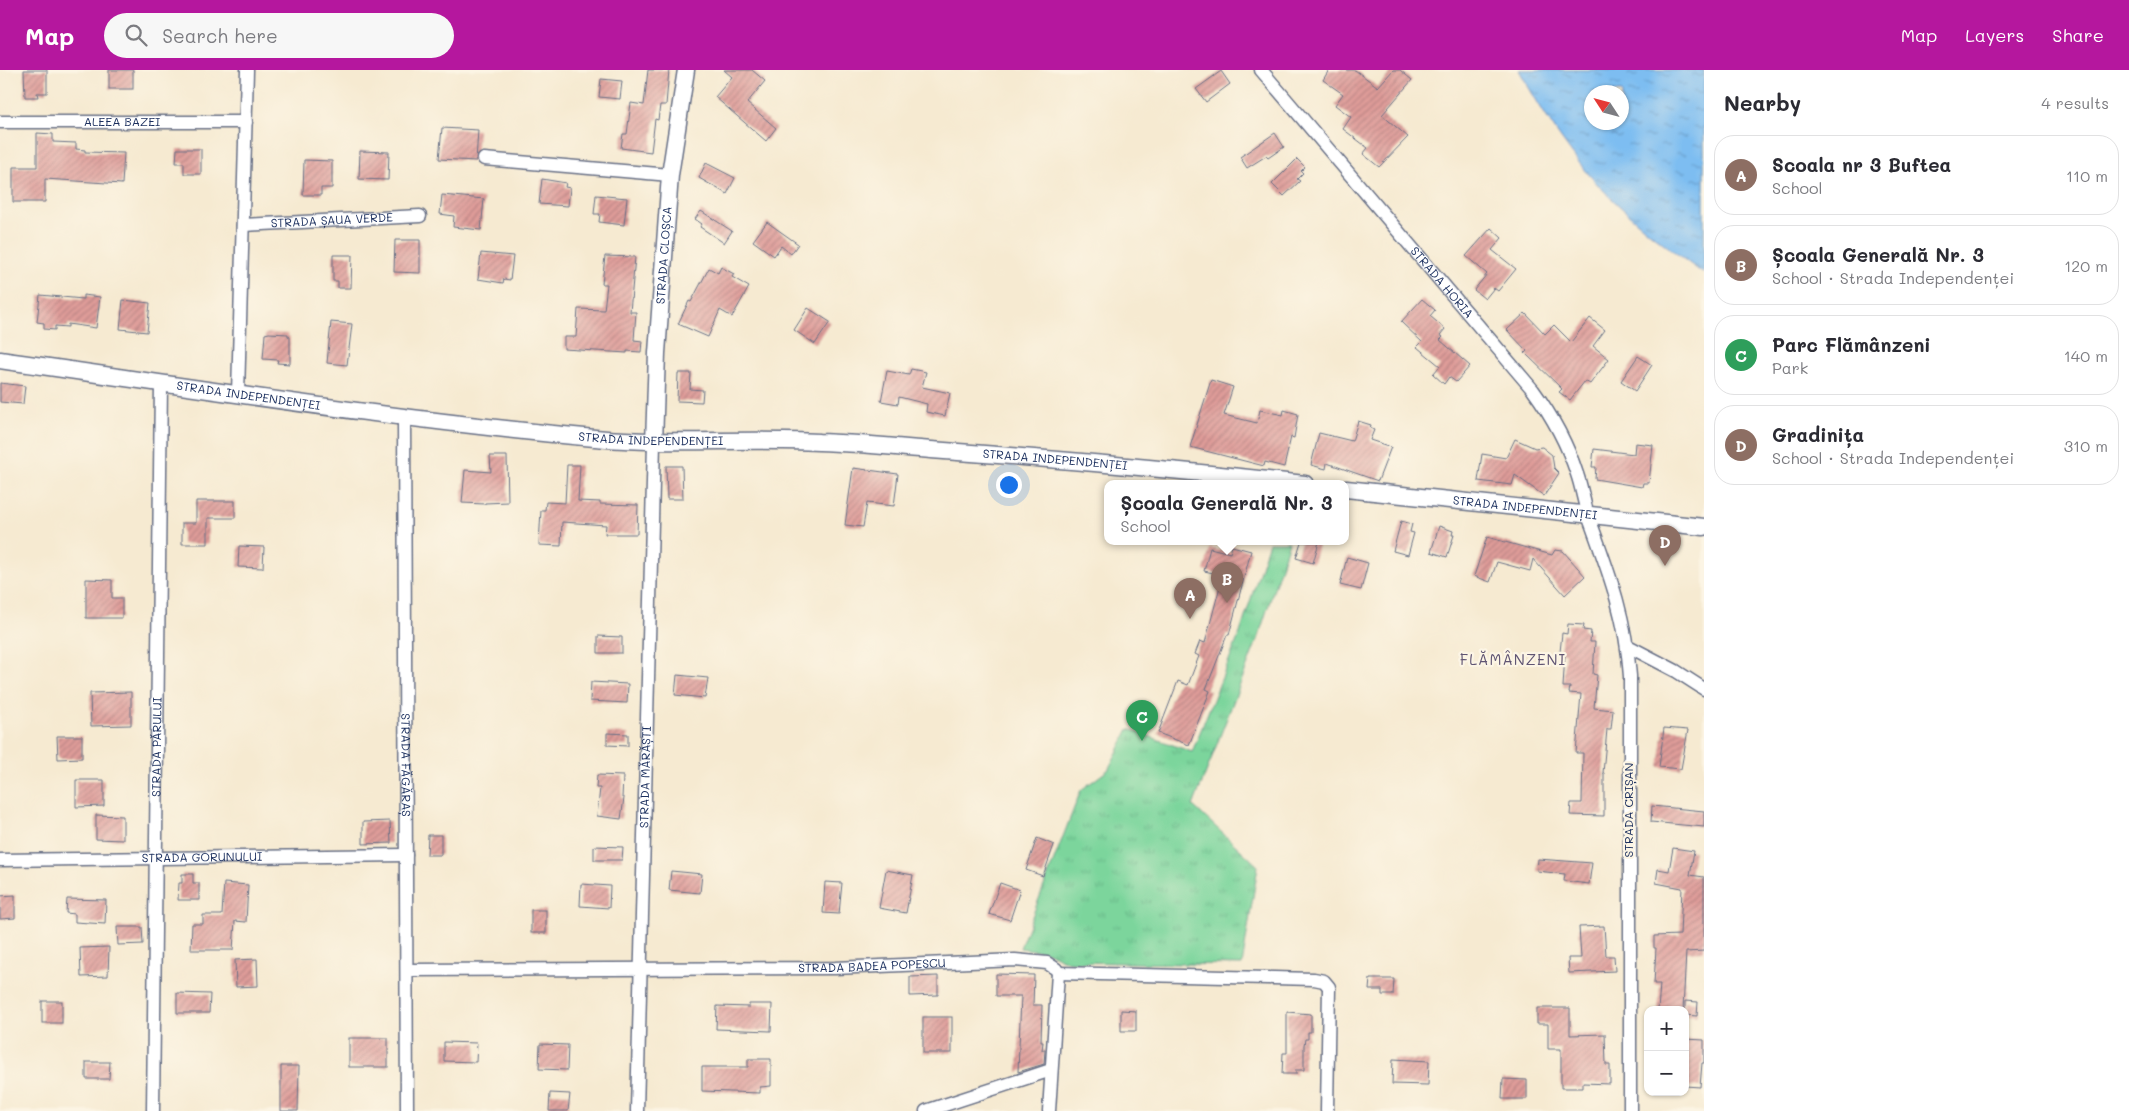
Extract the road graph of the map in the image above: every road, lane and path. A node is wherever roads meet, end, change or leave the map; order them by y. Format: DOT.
graph roads {
  1 [pos="247,70"];
  2 [pos="686,70"];
  3 [pos="1261,70"];
  4 [pos="0,122"];
  5 [pos="246,122"];
  6 [pos="484,160"];
  7 [pos="670,175"];
  8 [pos="420,216"];
  9 [pos="243,225"];
  10 [pos="0,360"];
  11 [pos="161,383"];
  12 [pos="238,394"];
  13 [pos="404,417"];
  14 [pos="654,443"];
  15 [pos="1270,480"];
  16 [pos="1349,489"];
  17 [pos="1588,516"];
  18 [pos="1704,527"];
  19 [pos="1628,646"];
  20 [pos="1704,689"];
  21 [pos="406,855"];
  22 [pos="156,858"];
  23 [pos="0,860"];
  24 [pos="641,969"];
  25 [pos="407,970"];
  26 [pos="1058,973"];
  27 [pos="1051,1070"];
  28 [pos="153,1111"];
  29 [pos="407,1111"];
  30 [pos="637,1111"];
  31 [pos="926,1111"];
  32 [pos="1049,1111"];
  33 [pos="1327,1111"];
  34 [pos="1630,1111"];
  1 -- 5 [label="street"];
  2 -- 7 [label="street, STRADA CLOȘCA"];
  3 -- 17 [label="street, STRADA HORIA"];
  4 -- 5 [label="street, ALEEA BAZEI"];
  5 -- 9 [label="street"];
  6 -- 7 [label="street"];
  7 -- 14 [label="street, STRADA CLOȘCA"];
  8 -- 9 [label="street, STRADA ȘAUA VERDE"];
  9 -- 12 [label="street"];
  10 -- 11 [label="street, STRADA INDEPENDENȚEI"];
  11 -- 12 [label="street, STRADA INDEPENDENȚEI"];
  11 -- 22 [label="street, STRADA PĂRULUI"];
  12 -- 13 [label="street, STRADA INDEPENDENȚEI"];
  13 -- 14 [label="street, STRADA INDEPENDENȚEI"];
  13 -- 21 [label="street, STRADA FĂGĂRAȘ"];
  14 -- 15 [label="street, STRADA INDEPENDENȚEI"];
  14 -- 24 [label="street, STRADA MĂRĂȘTI"];
  16 -- 17 [label="street, STRADA INDEPENDENȚEI"];
  17 -- 18 [label="street, STRADA INDEPENDENȚEI"];
  17 -- 19 [label="street, STRADA CRIȘAN"];
  19 -- 20 [label="street"];
  19 -- 34 [label="street, STRADA CRIȘAN"];
  21 -- 22 [label="street, STRADA GORUNULUI"];
  21 -- 25 [label="street, STRADA FĂGĂRAȘ"];
  22 -- 23 [label="street, STRADA GORUNULUI"];
  22 -- 28 [label="street, STRADA PĂRULUI"];
  24 -- 25 [label="street, STRADA BADEA POPESCU"];
  24 -- 26 [label="street, STRADA BADEA POPESCU"];
  24 -- 30 [label="street, STRADA MĂRĂȘTI"];
  25 -- 29 [label="street, STRADA FĂGĂRAȘ"];
  26 -- 27 [label="street"];
  26 -- 33 [label="street, STRADA BADEA POPESCU"];
  27 -- 31 [label="street"];
  27 -- 32 [label="street"];
}
